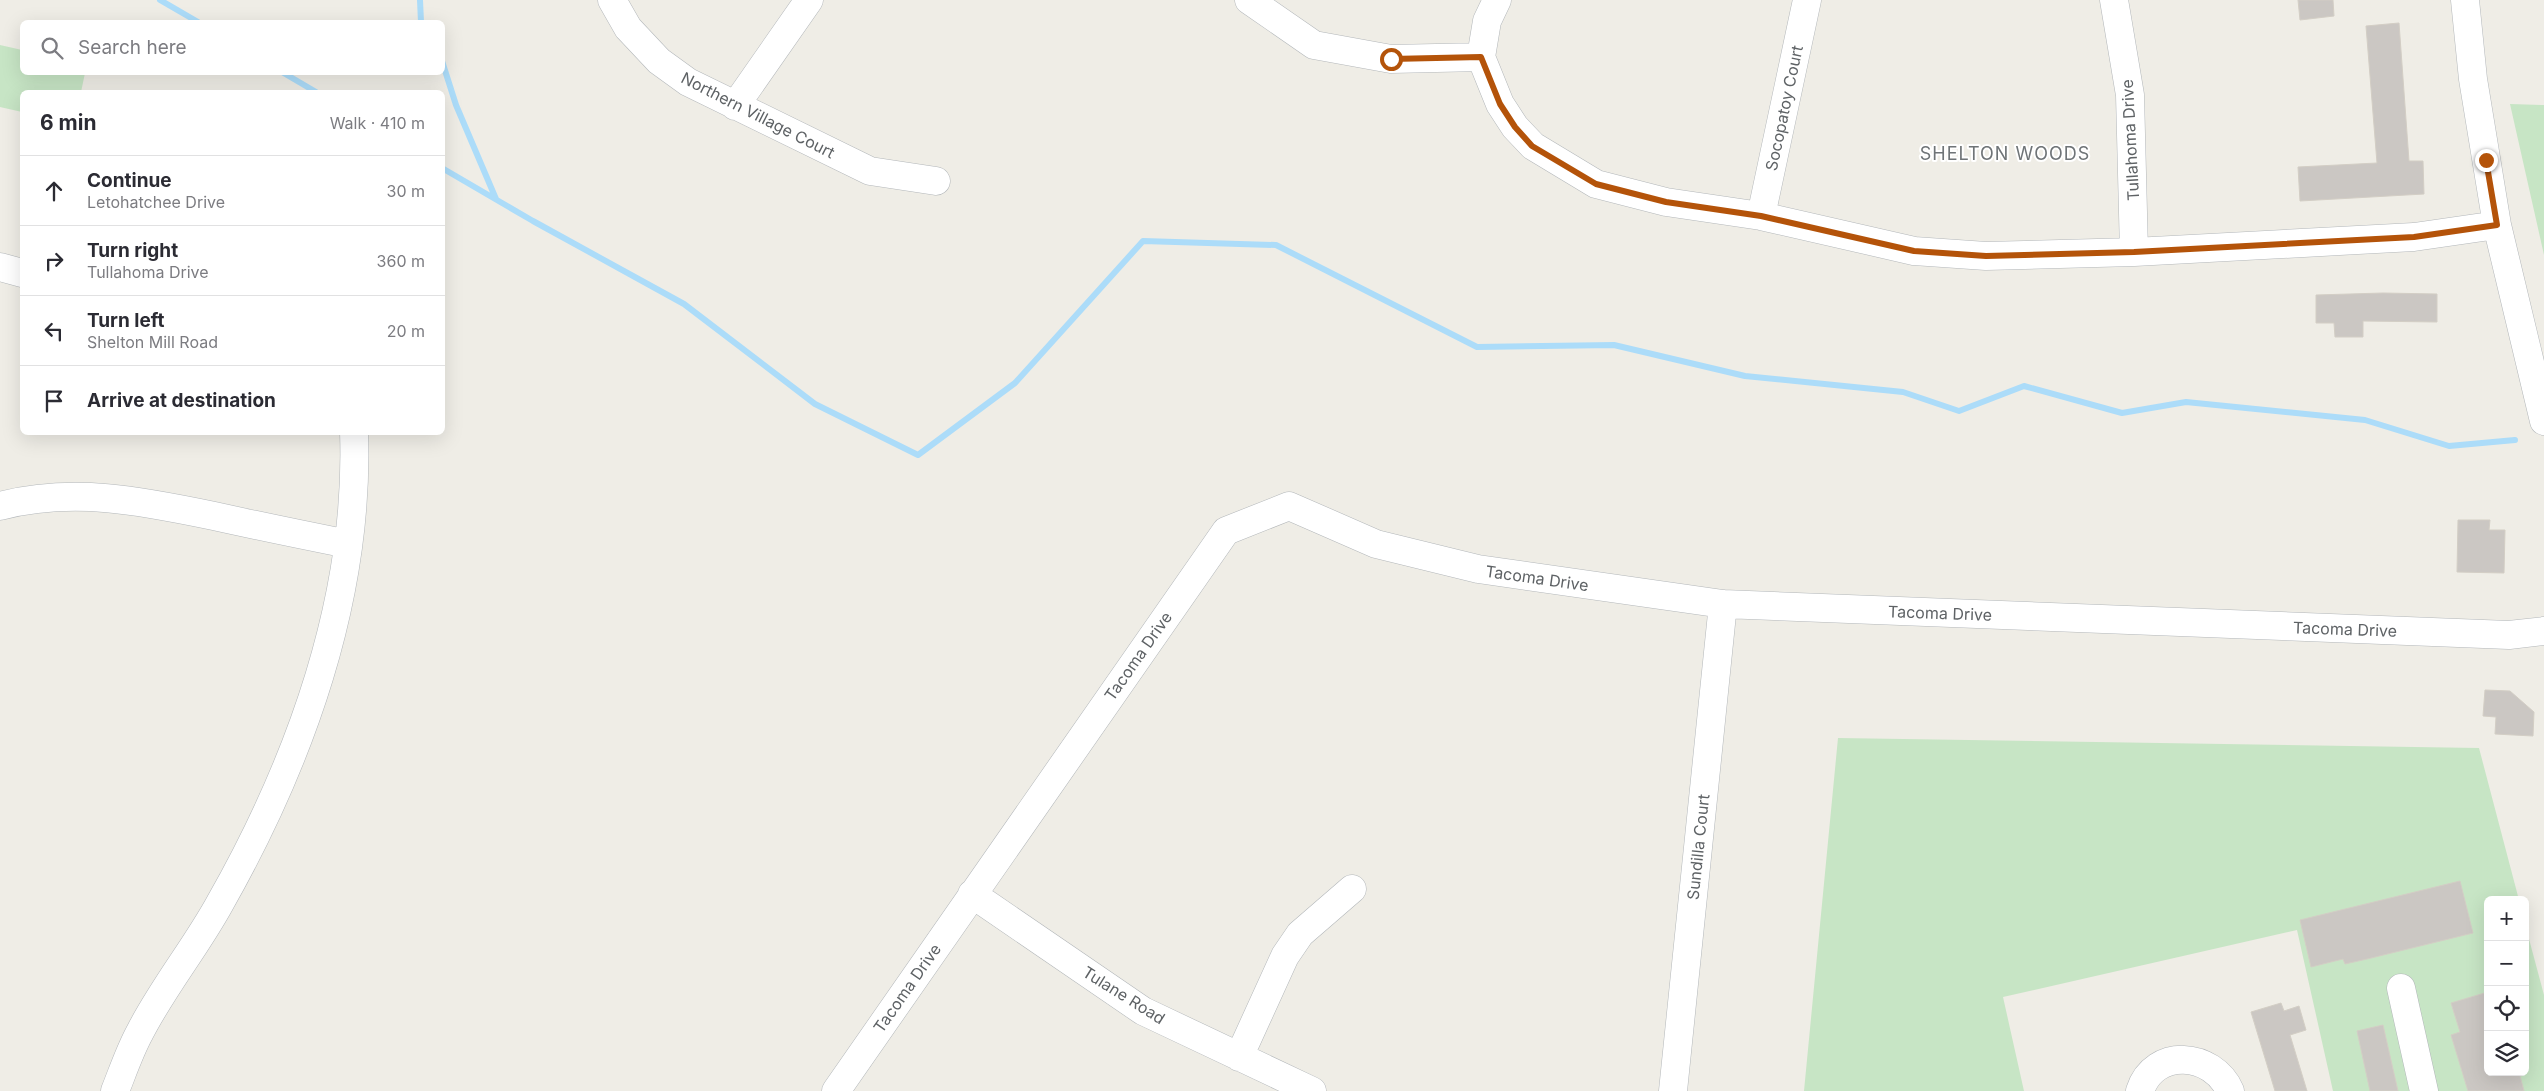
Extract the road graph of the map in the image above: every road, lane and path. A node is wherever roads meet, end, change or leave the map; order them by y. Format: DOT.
graph roads {
  1 [pos="612,0"];
  2 [pos="809,0"];
  3 [pos="1249,0"];
  4 [pos="1497,0"];
  5 [pos="1807,0"];
  6 [pos="2114,0"];
  7 [pos="2465,0"];
  8 [pos="1481,57"];
  9 [pos="735,106"];
  10 [pos="936,182"];
  11 [pos="1761,216"];
  12 [pos="2497,225"];
  13 [pos="2134,252"];
  14 [pos="0,266"];
  15 [pos="20,271"];
  16 [pos="2544,420"];
  17 [pos="354,435"];
  18 [pos="0,506"];
  19 [pos="348,544"];
  20 [pos="1723,604"];
  21 [pos="2544,631"];
  22 [pos="1352,889"];
  23 [pos="972,894"];
  24 [pos="2400,988"];
  25 [pos="1239,1057"];
  26 [pos="115,1091"];
  27 [pos="836,1091"];
  28 [pos="1312,1091"];
  29 [pos="1673,1091"];
  30 [pos="2140,1091"];
  31 [pos="2230,1091"];
  32 [pos="2424,1091"];
  1 -- 9 [label="street, Northern Village Court"];
  2 -- 9 [label="street"];
  3 -- 8 [label="street"];
  4 -- 8 [label="street"];
  5 -- 11 [label="street, Socopatoy Court"];
  6 -- 13 [label="street, Tullahoma Drive"];
  7 -- 12 [label="street"];
  8 -- 11 [label="street"];
  9 -- 10 [label="street, Northern Village Court"];
  11 -- 13 [label="street"];
  12 -- 13 [label="street"];
  12 -- 16 [label="street"];
  14 -- 15 [label="street"];
  17 -- 19 [label="street"];
  18 -- 19 [label="street"];
  19 -- 26 [label="street"];
  20 -- 21 [label="street, Tacoma Drive"];
  20 -- 23 [label="street, Tacoma Drive"];
  20 -- 29 [label="street, Sundilla Court"];
  22 -- 25 [label="street"];
  23 -- 25 [label="street, Tulane Road"];
  23 -- 27 [label="street, Tacoma Drive"];
  24 -- 32 [label="street"];
  25 -- 28 [label="street, Tulane Road"];
  30 -- 31 [label="street"];
}
